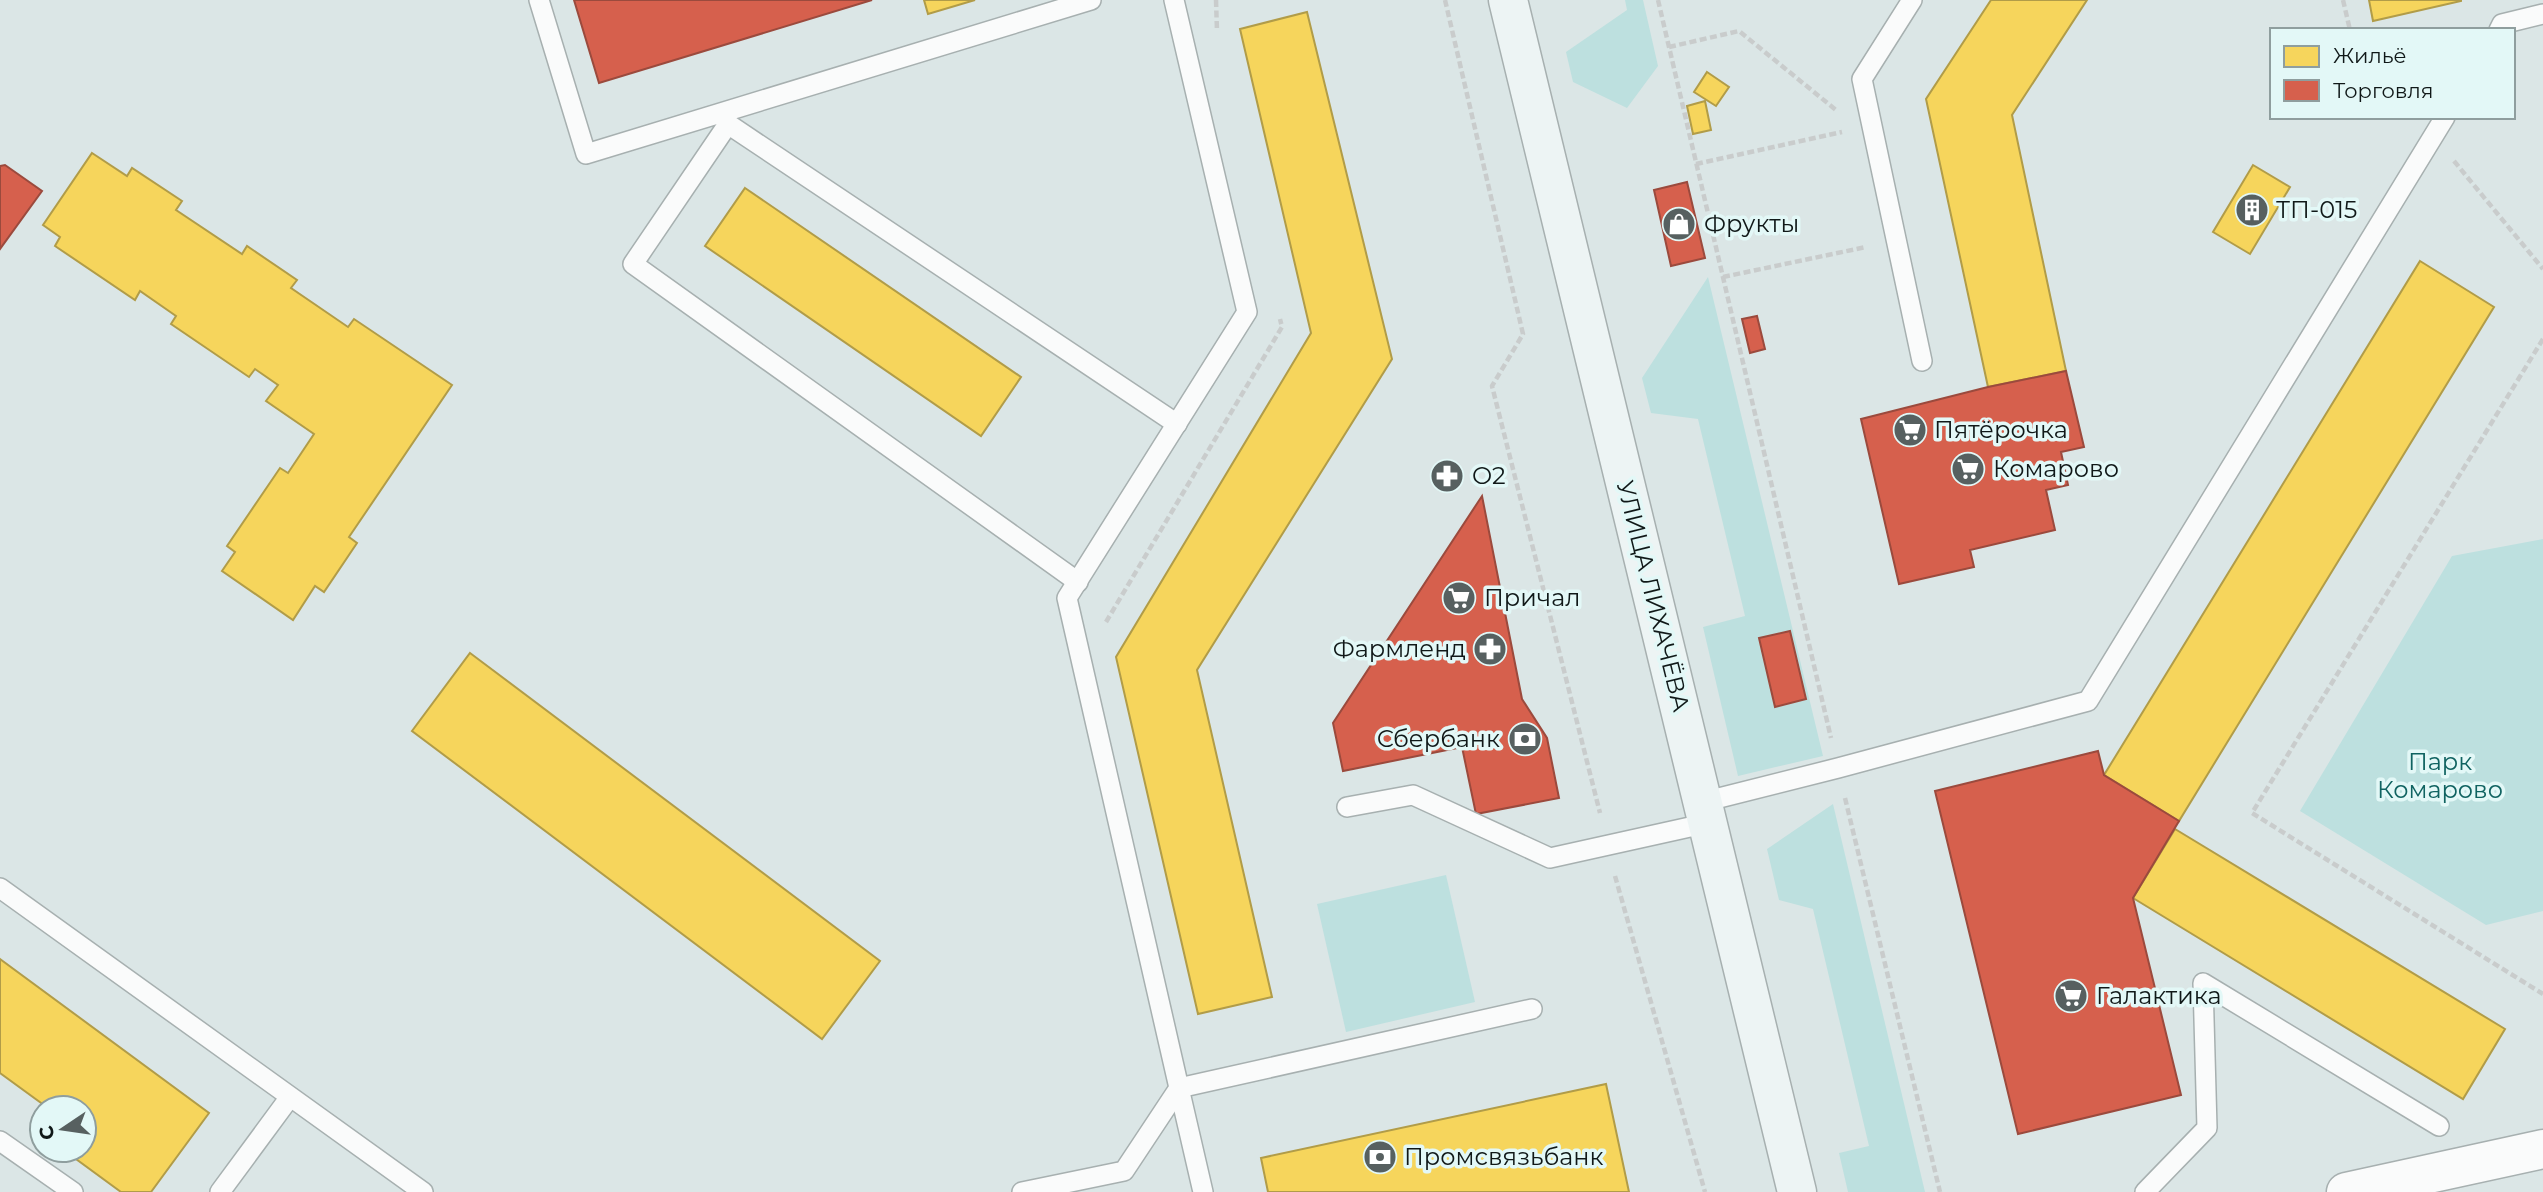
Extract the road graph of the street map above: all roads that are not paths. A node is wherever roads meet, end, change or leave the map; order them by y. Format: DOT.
graph roads {
  1 [pos="539,0"];
  2 [pos="1091,0"];
  3 [pos="1174,0"];
  4 [pos="1508,0"];
  5 [pos="1912,0"];
  6 [pos="2543,14"];
  7 [pos="2500,28"];
  8 [pos="2444,119"];
  9 [pos="1922,360"];
  10 [pos="1177,424"];
  11 [pos="1078,582"];
  12 [pos="1347,807"];
  13 [pos="1705,812"];
  14 [pos="0,888"];
  15 [pos="1532,1009"];
  16 [pos="1179,1088"];
  17 [pos="290,1097"];
  18 [pos="2439,1126"];
  19 [pos="0,1141"];
  20 [pos="2543,1149"];
  21 [pos="2436,1182"];
  22 [pos="72,1192"];
  23 [pos="220,1192"];
  24 [pos="423,1192"];
  25 [pos="1022,1192"];
  26 [pos="1203,1192"];
  27 [pos="1797,1192"];
  28 [pos="2145,1192"];
  29 [pos="2346,1192"];
  1 -- 2 [label="lane"];
  3 -- 10 [label="lane"];
  4 -- 13 [label="street, УЛИЦА ЛИХАЧЁВА"];
  5 -- 9 [label="lane"];
  6 -- 7 [label="lane"];
  8 -- 13 [label="lane"];
  10 -- 11 [label="lane"];
  10 -- 11 [label="lane"];
  11 -- 16 [label="lane"];
  12 -- 13 [label="lane"];
  13 -- 27 [label="street, УЛИЦА ЛИХАЧЁВА"];
  14 -- 17 [label="lane"];
  15 -- 16 [label="lane"];
  16 -- 25 [label="lane"];
  16 -- 26 [label="lane"];
  17 -- 23 [label="lane"];
  17 -- 24 [label="lane"];
  18 -- 28 [label="lane"];
  19 -- 22 [label="lane"];
  20 -- 21 [label="street"];
  21 -- 29 [label="street"];
}
